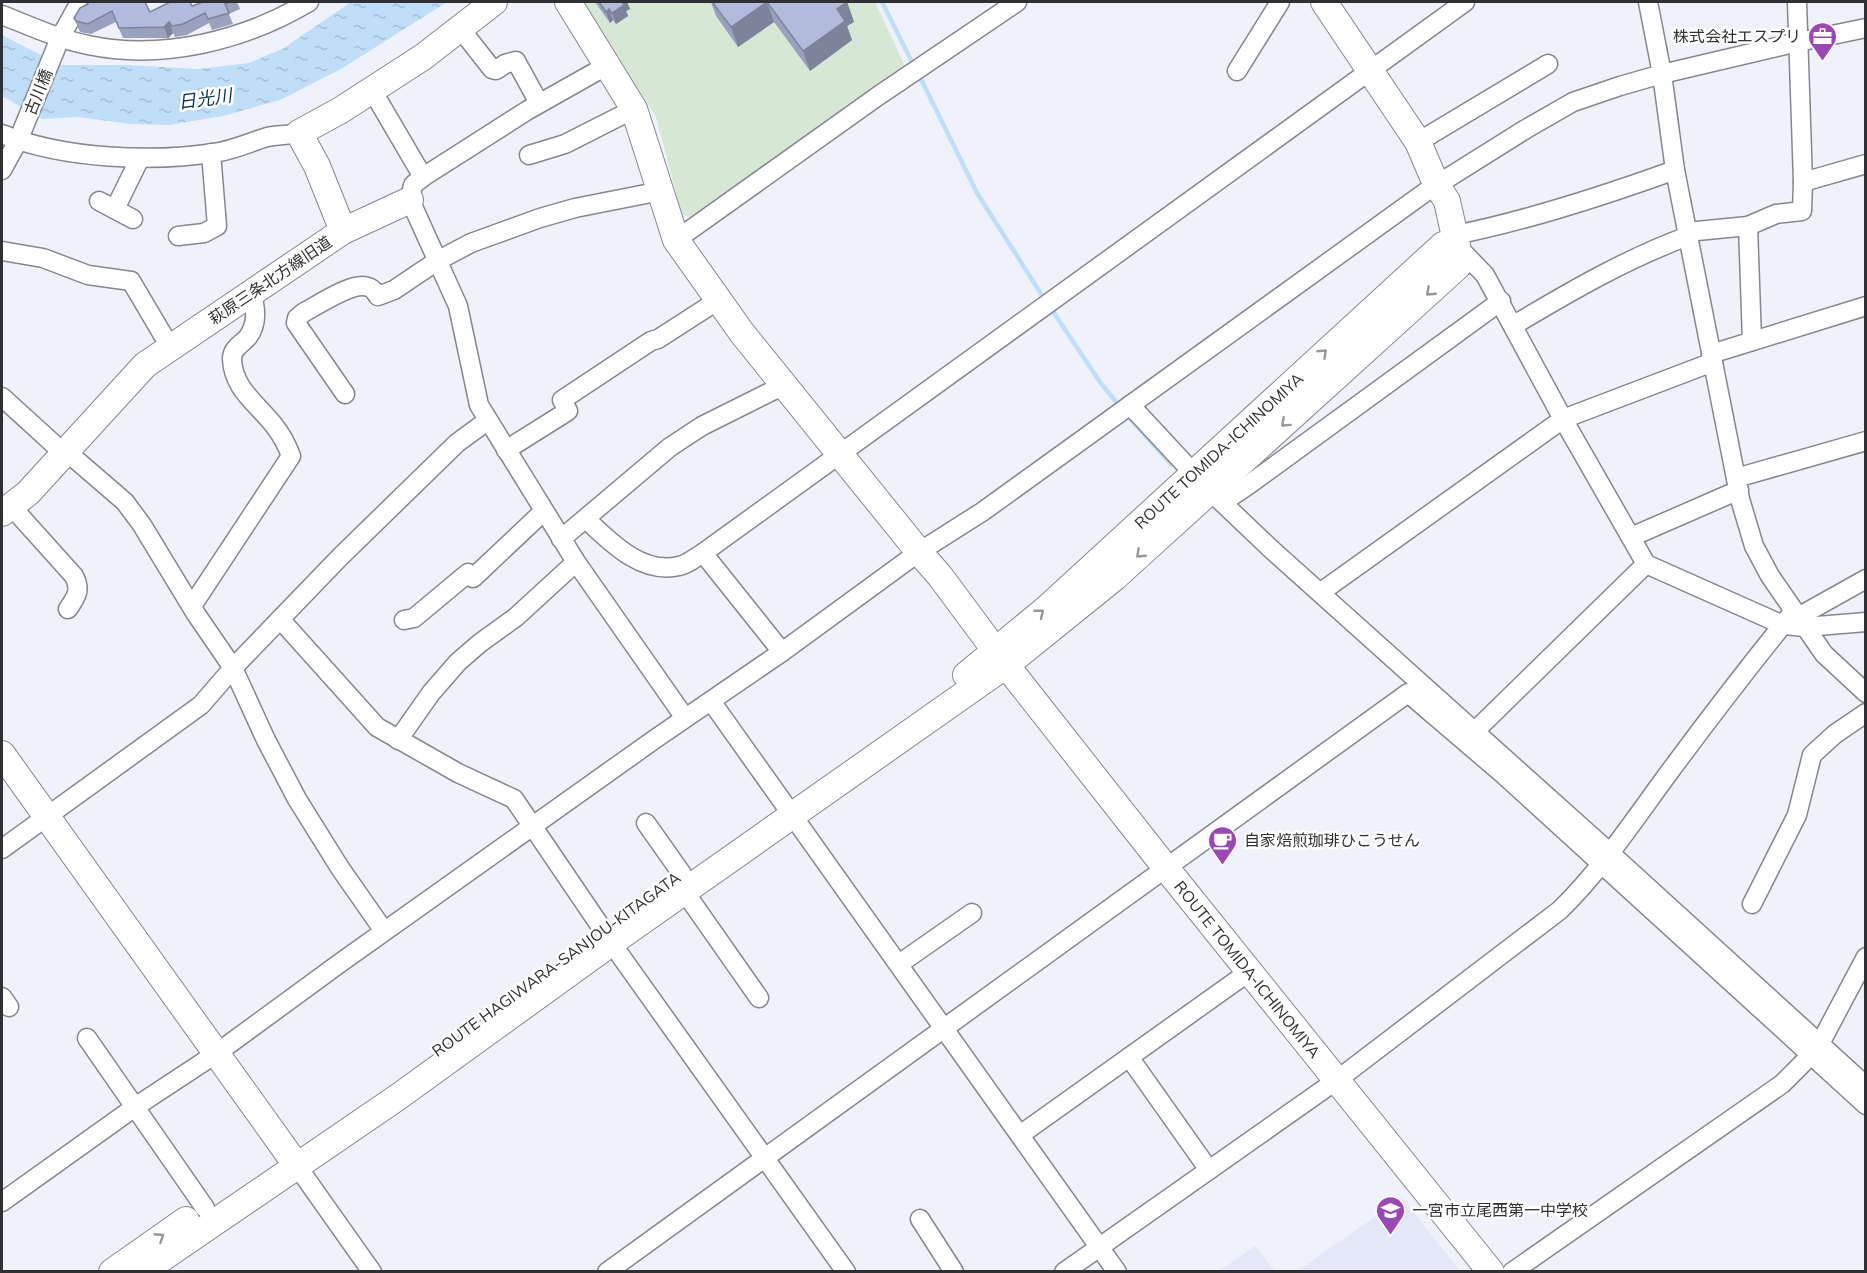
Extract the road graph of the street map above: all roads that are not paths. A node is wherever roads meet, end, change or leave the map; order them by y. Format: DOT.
graph roads {
  1 [pos="80,2"];
  2 [pos="309,2"];
  3 [pos="494,2"];
  4 [pos="568,2"];
  5 [pos="1017,2"];
  6 [pos="1280,2"];
  7 [pos="1324,2"];
  8 [pos="1465,2"];
  9 [pos="1648,2"];
  10 [pos="1797,2"];
  11 [pos="286,8"];
  12 [pos="2,15"];
  13 [pos="459,27"];
  14 [pos="1866,28"];
  15 [pos="59,40"];
  16 [pos="1798,42"];
  17 [pos="1548,64"];
  18 [pos="606,66"];
  19 [pos="1370,69"];
  20 [pos="1237,71"];
  21 [pos="1662,74"];
  22 [pos="372,90"];
  23 [pos="539,103"];
  24 [pos="634,109"];
  25 [pos="299,133"];
  26 [pos="10,137"];
  27 [pos="1418,142"];
  28 [pos="211,153"];
  29 [pos="529,155"];
  30 [pos="140,158"];
  31 [pos="1866,164"];
  32 [pos="2,170"];
  33 [pos="1675,170"];
  34 [pos="423,177"];
  35 [pos="1803,182"];
  36 [pos="1437,184"];
  37 [pos="662,190"];
  38 [pos="410,200"];
  39 [pos="133,219"];
  40 [pos="1748,225"];
  41 [pos="343,231"];
  42 [pos="1687,234"];
  43 [pos="178,236"];
  44 [pos="676,240"];
  45 [pos="1456,240"];
  46 [pos="2,251"];
  47 [pos="437,261"];
  48 [pos="251,292"];
  49 [pos="717,301"];
  50 [pos="1501,301"];
  51 [pos="1866,306"];
  52 [pos="1514,325"];
  53 [pos="1752,341"];
  54 [pos="170,348"];
  55 [pos="1712,358"];
  56 [pos="784,385"];
  57 [pos="345,394"];
  58 [pos="2,396"];
  59 [pos="1125,408"];
  60 [pos="1563,419"];
  61 [pos="487,421"];
  62 [pos="1866,441"];
  63 [pos="506,450"];
  64 [pos="67,452"];
  65 [pos="840,454"];
  66 [pos="1737,484"];
  67 [pos="1209,488"];
  68 [pos="6,509"];
  69 [pos="544,511"];
  70 [pos="586,519"];
  71 [pos="1631,537"];
  72 [pos="561,539"];
  73 [pos="919,552"];
  74 [pos="703,553"];
  75 [pos="576,562"];
  76 [pos="1646,564"];
  77 [pos="1866,579"];
  78 [pos="1321,592"];
  79 [pos="192,606"];
  80 [pos="68,609"];
  81 [pos="280,619"];
  82 [pos="404,620"];
  83 [pos="1795,620"];
  84 [pos="1866,622"];
  85 [pos="782,652"];
  86 [pos="1000,657"];
  87 [pos="233,668"];
  88 [pos="1866,693"];
  89 [pos="711,701"];
  90 [pos="1866,713"];
  91 [pos="685,718"];
  92 [pos="1475,731"];
  93 [pos="398,740"];
  94 [pos="2,754"];
  95 [pos="788,808"];
  96 [pos="47,817"];
  97 [pos="646,823"];
  98 [pos="532,826"];
  99 [pos="2,849"];
  100 [pos="1605,858"];
  101 [pos="1166,868"];
  102 [pos="683,883"];
  103 [pos="1752,904"];
  104 [pos="972,912"];
  105 [pos="384,931"];
  106 [pos="607,936"];
  107 [pos="1866,957"];
  108 [pos="899,964"];
  109 [pos="1250,971"];
  110 [pos="759,998"];
  111 [pos="944,1028"];
  112 [pos="87,1038"];
  113 [pos="1815,1048"];
  114 [pos="217,1053"];
  115 [pos="1129,1057"];
  116 [pos="1337,1080"];
  117 [pos="1866,1086"];
  118 [pos="1866,1105"];
  119 [pos="135,1107"];
  120 [pos="1020,1135"];
  121 [pos="292,1159"];
  122 [pos="766,1159"];
  123 [pos="1209,1170"];
  124 [pos="2,1202"];
  125 [pos="206,1208"];
  126 [pos="920,1219"];
  127 [pos="1099,1246"];
  128 [pos="112,1272"];
  129 [pos="142,1272"];
  130 [pos="372,1272"];
  131 [pos="607,1272"];
  132 [pos="846,1272"];
  133 [pos="954,1272"];
  134 [pos="1064,1272"];
  135 [pos="1117,1272"];
  136 [pos="1491,1272"];
  137 [pos="1512,1272"];
  1 -- 15 [label="street, 古川橋"];
  2 -- 11 [label="street"];
  3 -- 13 [label="main road"];
  4 -- 18 [label="main road"];
  5 -- 44 [label="street"];
  6 -- 20 [label="street"];
  7 -- 19 [label="main road, ROUTE TOMIDA-ICHINOMIYA"];
  8 -- 19 [label="street"];
  9 -- 21 [label="street"];
  10 -- 16 [label="street"];
  11 -- 15 [label="street"];
  12 -- 15 [label="street"];
  13 -- 22 [label="main road"];
  13 -- 23 [label="street"];
  14 -- 16 [label="street"];
  15 -- 26 [label="street, 古川橋"];
  16 -- 21 [label="street"];
  16 -- 35 [label="street"];
  17 -- 27 [label="street"];
  18 -- 23 [label="street"];
  18 -- 24 [label="main road"];
  19 -- 27 [label="main road, ROUTE TOMIDA-ICHINOMIYA"];
  19 -- 65 [label="street"];
  21 -- 33 [label="street"];
  21 -- 36 [label="street"];
  22 -- 25 [label="main road"];
  22 -- 34 [label="street"];
  23 -- 34 [label="street"];
  24 -- 29 [label="street"];
  24 -- 37 [label="main road"];
  25 -- 28 [label="street"];
  25 -- 41 [label="main road, 萩原三条北方線旧道"];
  26 -- 30 [label="street"];
  26 -- 32 [label="street, 古川橋"];
  27 -- 36 [label="main road, ROUTE TOMIDA-ICHINOMIYA"];
  28 -- 30 [label="street"];
  28 -- 43 [label="street"];
  30 -- 39 [label="street"];
  31 -- 35 [label="street"];
  33 -- 42 [label="street"];
  33 -- 45 [label="street"];
  34 -- 38 [label="street"];
  35 -- 40 [label="street"];
  36 -- 45 [label="main road, ROUTE TOMIDA-ICHINOMIYA"];
  36 -- 59 [label="street"];
  37 -- 44 [label="main road"];
  37 -- 47 [label="street"];
  38 -- 41 [label="main road"];
  38 -- 47 [label="street"];
  40 -- 42 [label="street"];
  40 -- 53 [label="street"];
  41 -- 48 [label="main road, 萩原三条北方線旧道"];
  42 -- 52 [label="street"];
  42 -- 55 [label="street"];
  44 -- 49 [label="main road"];
  45 -- 50 [label="street"];
  45 -- 67 [label="main road, ROUTE TOMIDA-ICHINOMIYA"];
  46 -- 54 [label="street"];
  47 -- 57 [label="street"];
  47 -- 61 [label="street"];
  48 -- 54 [label="main road, 萩原三条北方線旧道"];
  48 -- 79 [label="street"];
  49 -- 56 [label="main road"];
  49 -- 63 [label="street"];
  50 -- 52 [label="street"];
  50 -- 67 [label="street"];
  51 -- 53 [label="street"];
  52 -- 60 [label="street"];
  53 -- 55 [label="street"];
  54 -- 64 [label="main road, 萩原三条北方線旧道"];
  55 -- 60 [label="street"];
  55 -- 66 [label="street"];
  56 -- 65 [label="main road"];
  56 -- 70 [label="street"];
  58 -- 64 [label="street"];
  59 -- 67 [label="street"];
  59 -- 73 [label="street"];
  60 -- 71 [label="street"];
  60 -- 78 [label="street"];
  61 -- 63 [label="street"];
  61 -- 81 [label="street"];
  62 -- 66 [label="street"];
  63 -- 69 [label="street"];
  64 -- 68 [label="main road, 萩原三条北方線旧道"];
  64 -- 79 [label="street"];
  65 -- 73 [label="main road"];
  65 -- 74 [label="street"];
  66 -- 71 [label="street"];
  66 -- 83 [label="street"];
  67 -- 78 [label="street"];
  67 -- 86 [label="main road, ROUTE TOMIDA-ICHINOMIYA"];
  68 -- 80 [label="street"];
  69 -- 72 [label="street"];
  69 -- 82 [label="street"];
  70 -- 72 [label="street"];
  70 -- 74 [label="street"];
  71 -- 76 [label="street"];
  72 -- 75 [label="street"];
  73 -- 85 [label="street"];
  73 -- 86 [label="main road"];
  74 -- 85 [label="street"];
  75 -- 91 [label="street"];
  75 -- 93 [label="street"];
  76 -- 83 [label="street"];
  76 -- 92 [label="street"];
  77 -- 83 [label="street"];
  78 -- 92 [label="street"];
  79 -- 87 [label="street"];
  81 -- 87 [label="street"];
  81 -- 93 [label="street"];
  83 -- 84 [label="street"];
  83 -- 88 [label="street"];
  83 -- 100 [label="street"];
  85 -- 89 [label="street"];
  86 -- 95 [label="main road, ROUTE HAGIWARA-SANJOU-KITAGATA"];
  86 -- 101 [label="main road, ROUTE TOMIDA-ICHINOMIYA"];
  87 -- 96 [label="street"];
  87 -- 105 [label="street"];
  89 -- 91 [label="street"];
  89 -- 95 [label="street"];
  90 -- 103 [label="street"];
  91 -- 98 [label="street"];
  92 -- 100 [label="street"];
  93 -- 98 [label="street"];
  94 -- 96 [label="main road"];
  95 -- 102 [label="main road, ROUTE HAGIWARA-SANJOU-KITAGATA"];
  95 -- 108 [label="street"];
  96 -- 99 [label="street"];
  96 -- 114 [label="main road"];
  97 -- 102 [label="street"];
  98 -- 105 [label="street"];
  98 -- 106 [label="street"];
  100 -- 101 [label="street"];
  100 -- 113 [label="street"];
  100 -- 116 [label="street"];
  101 -- 109 [label="main road, ROUTE TOMIDA-ICHINOMIYA"];
  101 -- 111 [label="street"];
  102 -- 106 [label="main road, ROUTE HAGIWARA-SANJOU-KITAGATA"];
  102 -- 110 [label="street"];
  104 -- 108 [label="street"];
  105 -- 114 [label="street"];
  106 -- 121 [label="main road, ROUTE HAGIWARA-SANJOU-KITAGATA"];
  106 -- 122 [label="street"];
  107 -- 113 [label="street"];
  108 -- 111 [label="street"];
  109 -- 115 [label="street"];
  109 -- 116 [label="main road, ROUTE TOMIDA-ICHINOMIYA"];
  111 -- 120 [label="street"];
  111 -- 122 [label="street"];
  112 -- 119 [label="street"];
  113 -- 117 [label="street"];
  113 -- 118 [label="street"];
  113 -- 137 [label="street"];
  114 -- 119 [label="street"];
  114 -- 121 [label="main road"];
  115 -- 120 [label="street"];
  115 -- 123 [label="street"];
  116 -- 123 [label="street"];
  116 -- 136 [label="main road, ROUTE TOMIDA-ICHINOMIYA"];
  119 -- 124 [label="street"];
  119 -- 125 [label="street"];
  120 -- 127 [label="street"];
  121 -- 125 [label="main road, ROUTE HAGIWARA-SANJOU-KITAGATA"];
  121 -- 129 [label="main road, ROUTE HAGIWARA-SANJOU-KITAGATA"];
  121 -- 130 [label="street"];
  122 -- 131 [label="street"];
  122 -- 132 [label="street"];
  123 -- 127 [label="street"];
  128 -- 125 [label="main road, ROUTE HAGIWARA-SANJOU-KITAGATA, one-way"];
  126 -- 133 [label="street"];
  127 -- 134 [label="street"];
  127 -- 135 [label="street"];
}
